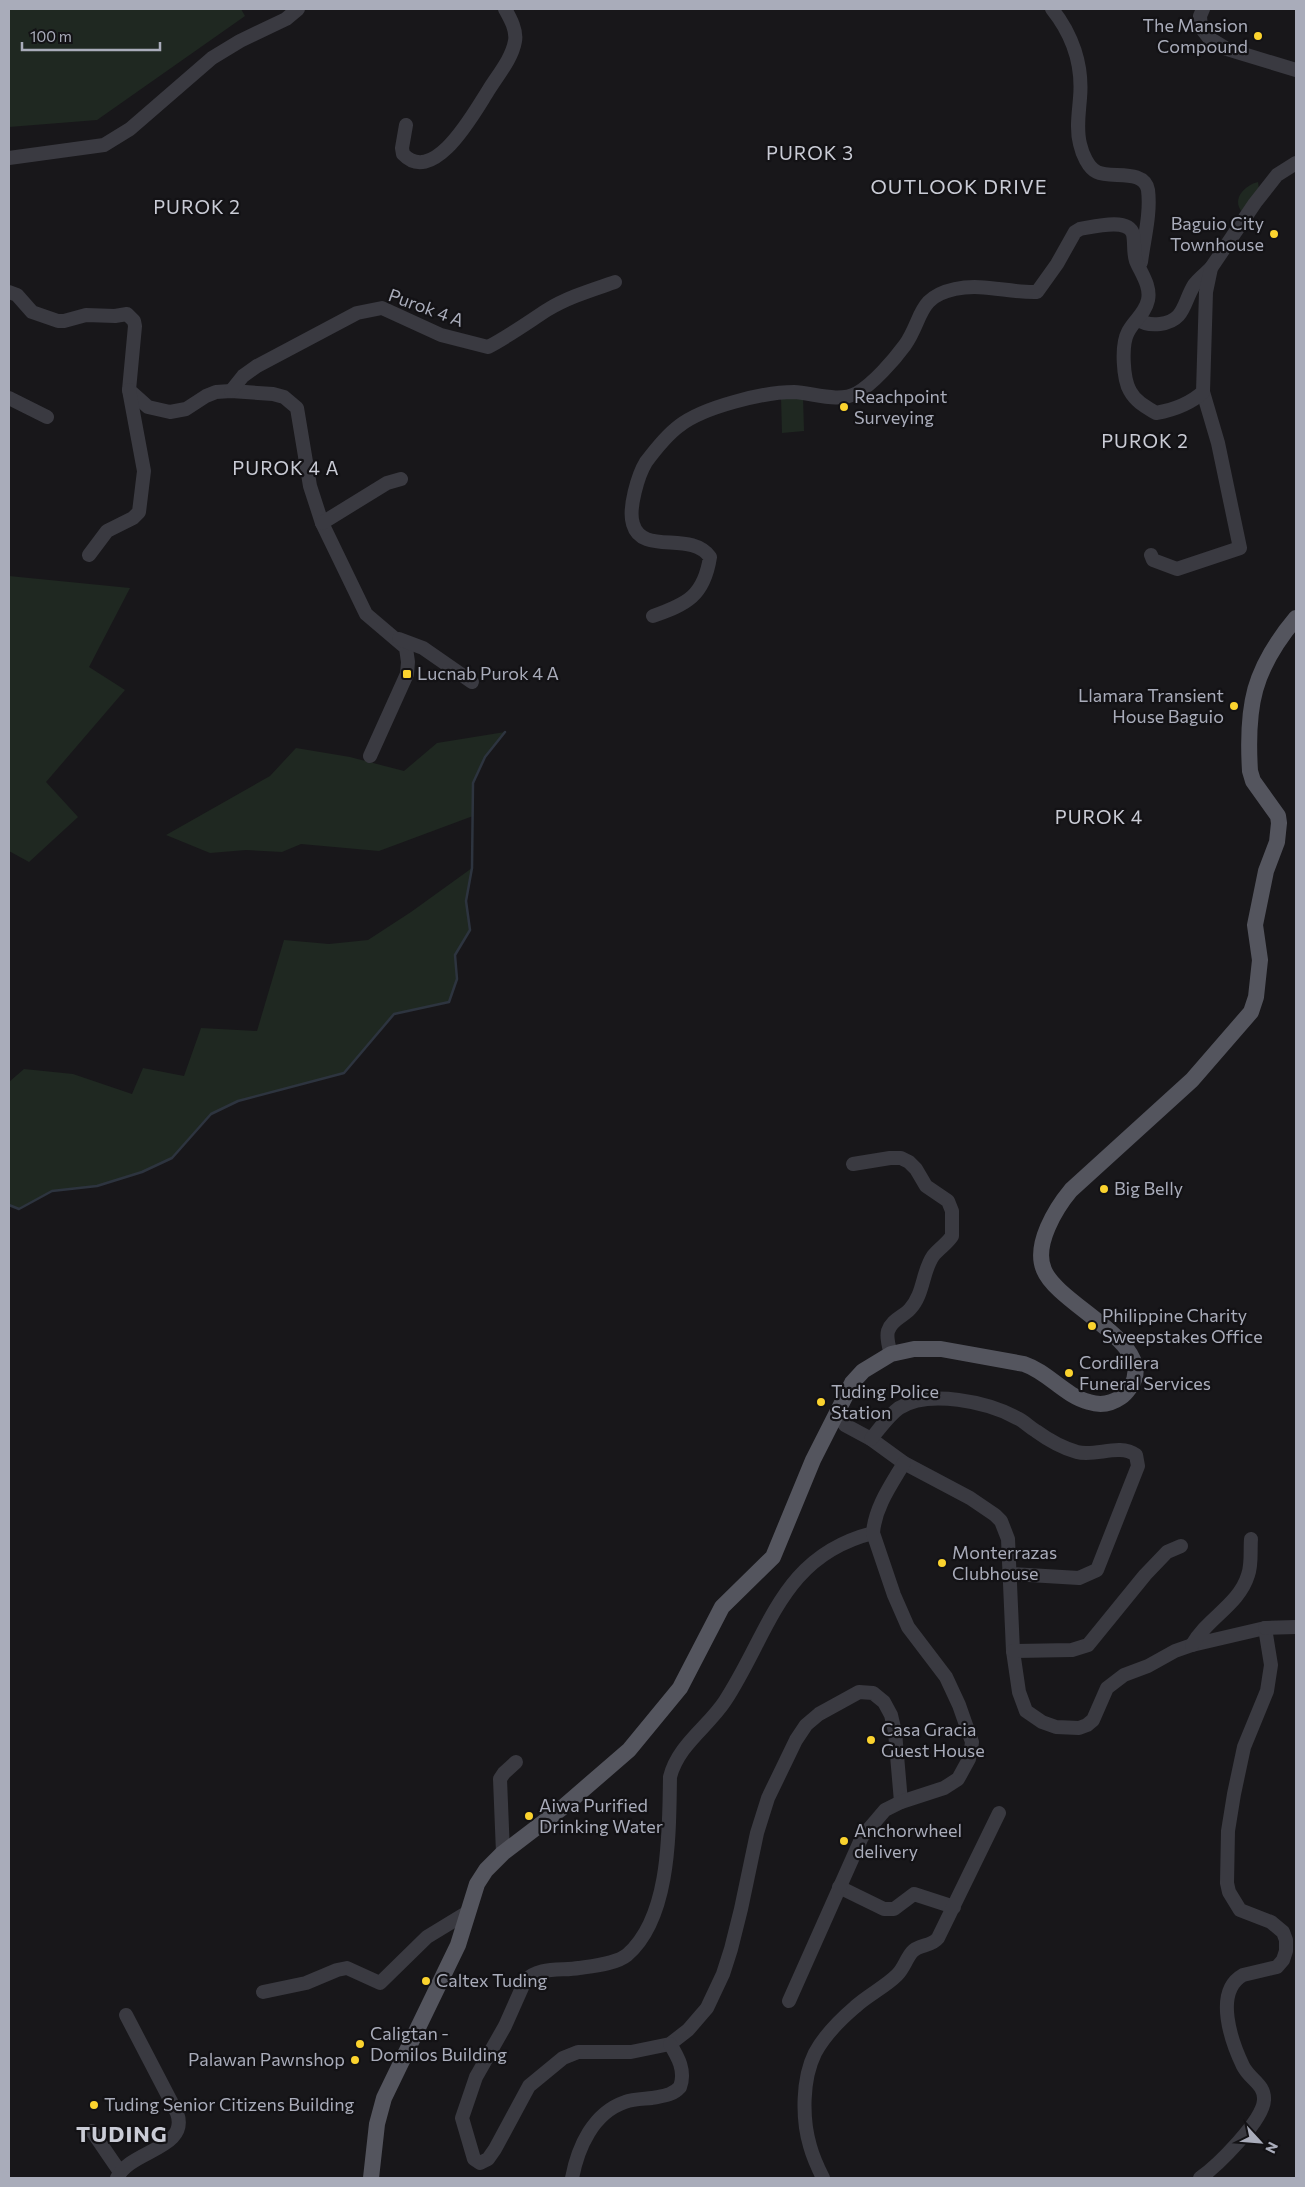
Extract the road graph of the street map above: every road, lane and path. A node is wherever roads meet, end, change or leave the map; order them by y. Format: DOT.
graph roads {
  1 [pos="298,9"];
  2 [pos="504,9"];
  3 [pos="1052,9"];
  4 [pos="1203,9"];
  5 [pos="1296,70"];
  6 [pos="406,125"];
  7 [pos="9,158"];
  8 [pos="1296,163"];
  9 [pos="1141,268"];
  10 [pos="1211,268"];
  11 [pos="615,282"];
  12 [pos="9,292"];
  13 [pos="1138,319"];
  14 [pos="129,390"];
  15 [pos="231,391"];
  16 [pos="1203,392"];
  17 [pos="9,398"];
  18 [pos="47,417"];
  19 [pos="401,479"];
  20 [pos="322,522"];
  21 [pos="89,555"];
  22 [pos="1151,555"];
  23 [pos="653,616"];
  24 [pos="1296,618"];
  25 [pos="396,638"];
  26 [pos="472,682"];
  27 [pos="370,756"];
  28 [pos="852,1164"];
  29 [pos="891,1354"];
  30 [pos="837,1421"];
  31 [pos="871,1439"];
  32 [pos="904,1463"];
  33 [pos="873,1533"];
  34 [pos="1251,1539"];
  35 [pos="1181,1546"];
  36 [pos="1010,1574"];
  37 [pos="1265,1628"];
  38 [pos="1296,1628"];
  39 [pos="1192,1645"];
  40 [pos="1013,1651"];
  41 [pos="516,1762"];
  42 [pos="901,1802"];
  43 [pos="999,1813"];
  44 [pos="503,1853"];
  45 [pos="839,1887"];
  46 [pos="954,1907"];
  47 [pos="468,1912"];
  48 [pos="263,1992"];
  49 [pos="789,2001"];
  50 [pos="126,2015"];
  51 [pos="670,2044"];
  52 [pos="92,2131"];
  53 [pos="119,2175"];
  54 [pos="371,2178"];
  55 [pos="572,2178"];
  56 [pos="823,2178"];
  57 [pos="1200,2178"];
  1 -- 7 [label="street"];
  2 -- 6 [label="street"];
  3 -- 9 [label="street"];
  4 -- 5 [label="street"];
  8 -- 10 [label="street"];
  9 -- 13 [label="street"];
  9 -- 23 [label="street"];
  10 -- 13 [label="street"];
  10 -- 16 [label="street"];
  11 -- 15 [label="street, Purok 4 A"];
  12 -- 14 [label="street"];
  13 -- 16 [label="street"];
  14 -- 15 [label="street"];
  14 -- 21 [label="street"];
  15 -- 20 [label="street"];
  16 -- 22 [label="street"];
  17 -- 18 [label="street"];
  19 -- 20 [label="street"];
  20 -- 25 [label="street"];
  24 -- 29 [label="main road"];
  25 -- 26 [label="street"];
  25 -- 27 [label="street"];
  28 -- 29 [label="street"];
  29 -- 30 [label="main road"];
  30 -- 31 [label="street"];
  30 -- 44 [label="main road"];
  31 -- 32 [label="street"];
  31 -- 36 [label="street"];
  32 -- 33 [label="street"];
  32 -- 36 [label="street"];
  33 -- 42 [label="street"];
  33 -- 51 [label="street"];
  34 -- 39 [label="street"];
  35 -- 40 [label="street"];
  36 -- 40 [label="street"];
  37 -- 38 [label="street"];
  37 -- 39 [label="street"];
  37 -- 57 [label="street"];
  39 -- 40 [label="street"];
  41 -- 44 [label="street"];
  42 -- 45 [label="street"];
  42 -- 51 [label="street"];
  43 -- 46 [label="street"];
  44 -- 47 [label="main road"];
  45 -- 46 [label="street"];
  45 -- 49 [label="street"];
  46 -- 56 [label="street"];
  47 -- 48 [label="street"];
  47 -- 54 [label="main road"];
  50 -- 53 [label="street"];
  51 -- 55 [label="street"];
  52 -- 53 [label="street"];
}
